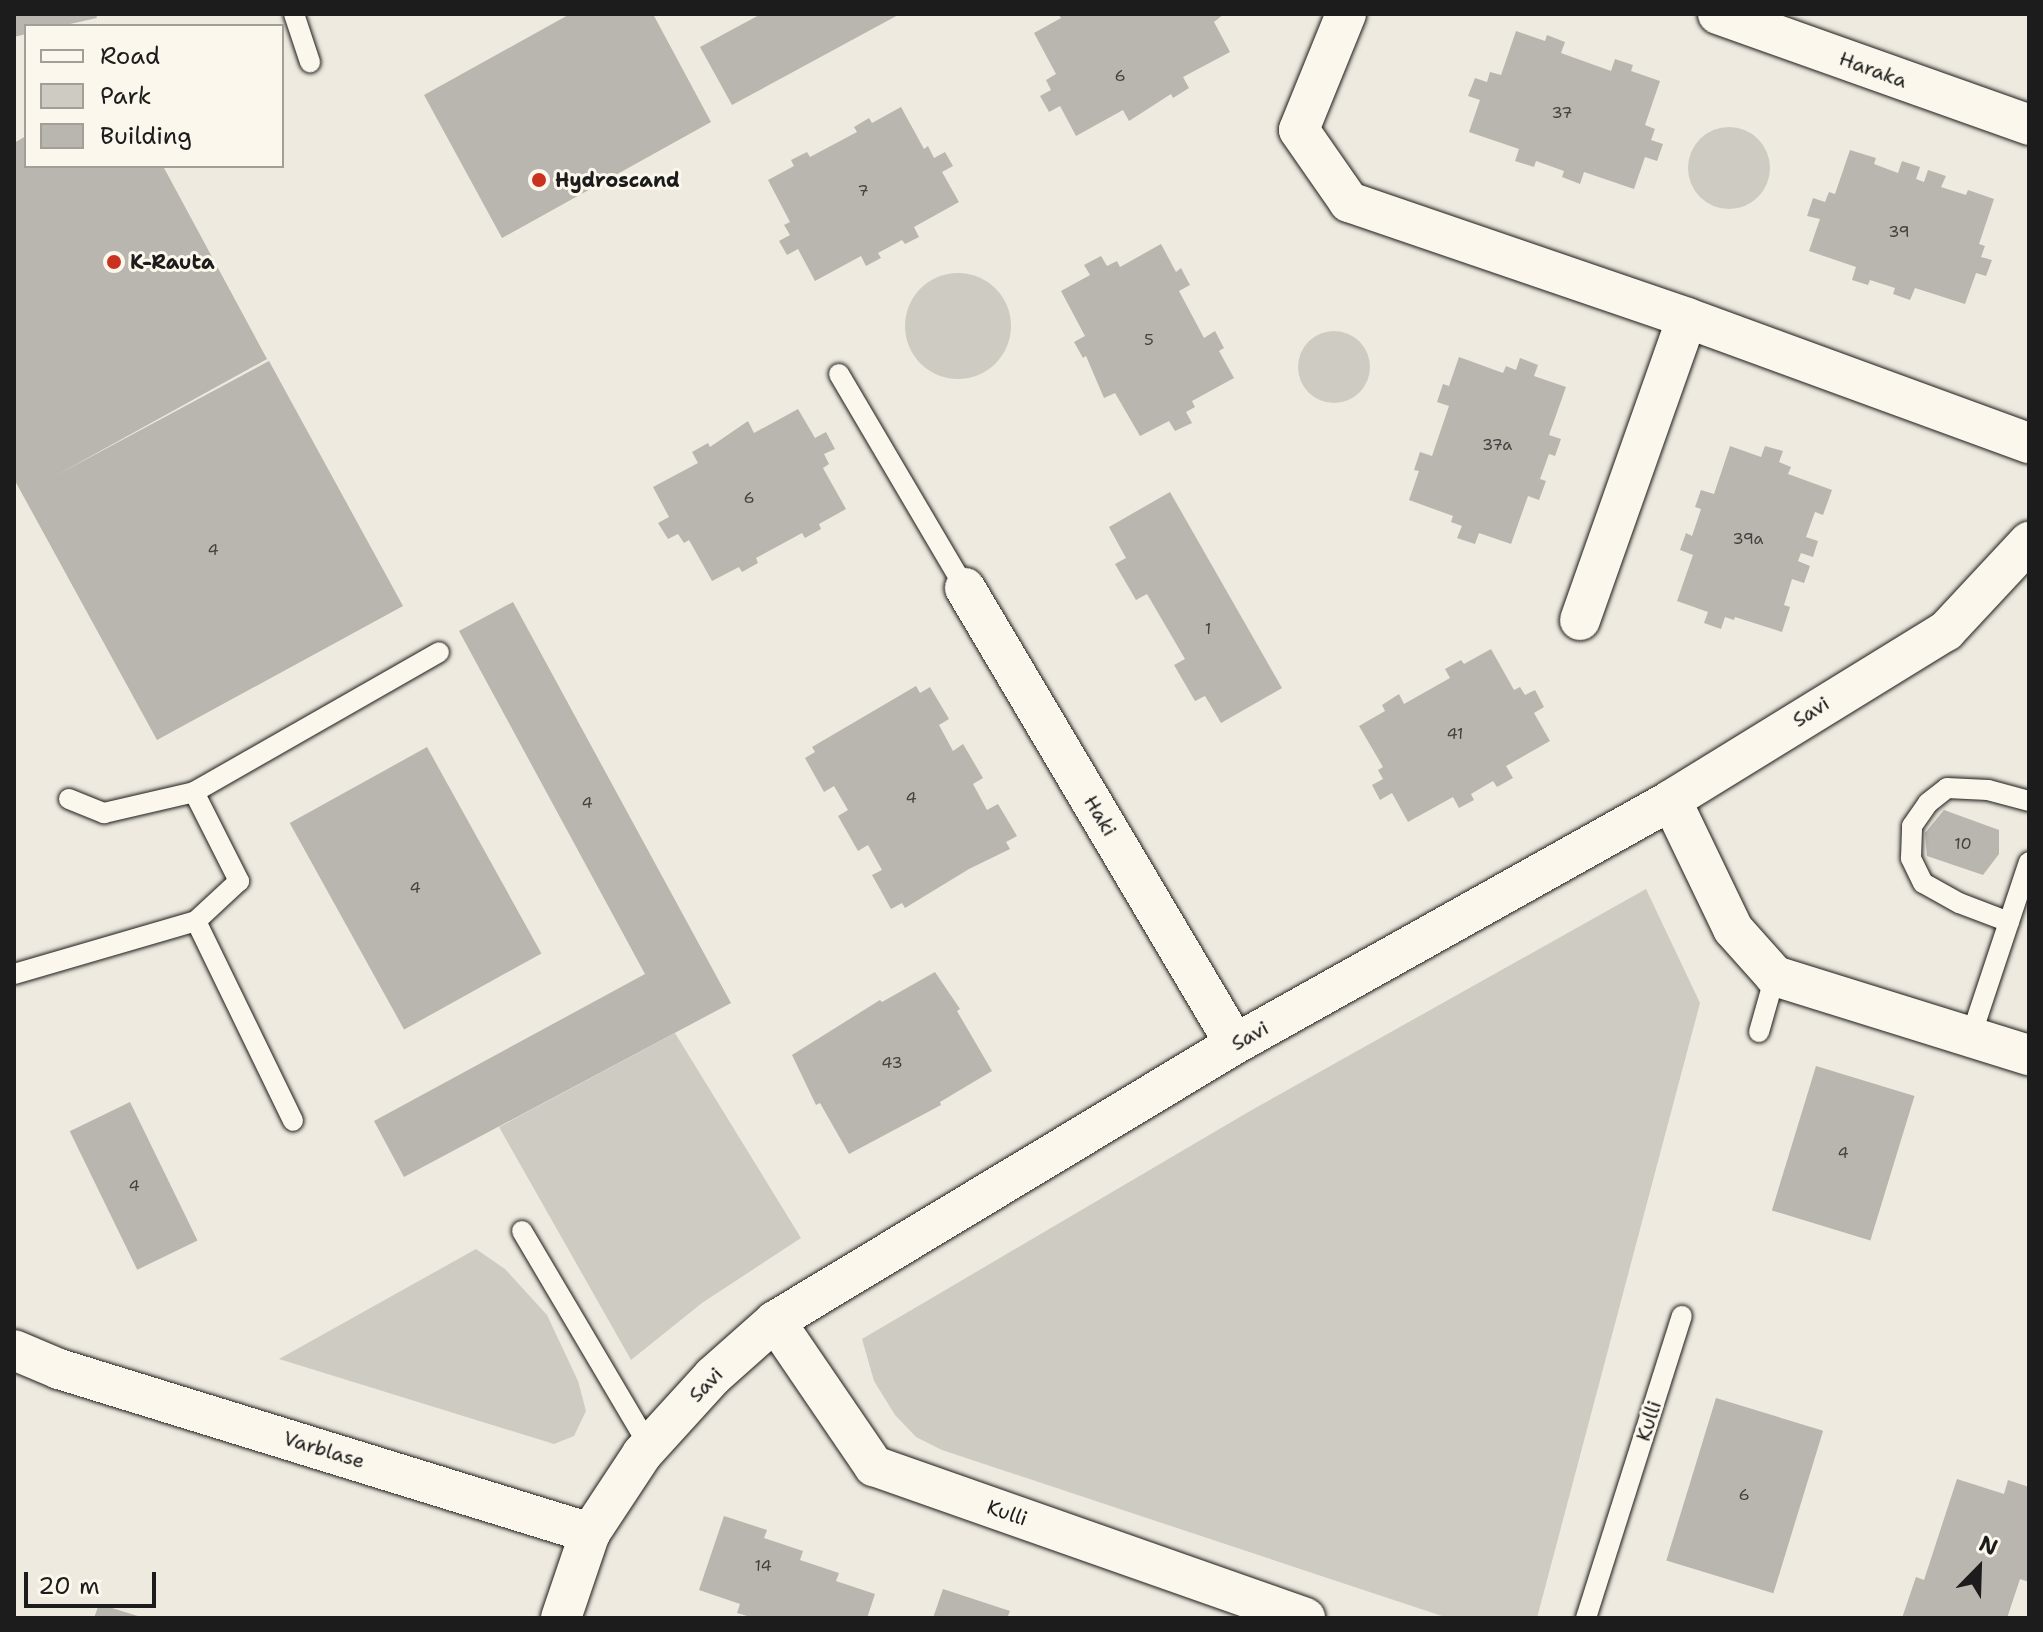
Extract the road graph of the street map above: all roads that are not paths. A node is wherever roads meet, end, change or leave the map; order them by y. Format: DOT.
graph roads {
  1 [pos="294,14"];
  2 [pos="1346,14"];
  3 [pos="1718,14"];
  4 [pos="310,62"];
  5 [pos="2029,125"];
  6 [pos="1687,318"];
  7 [pos="839,374"];
  8 [pos="2029,443"];
  9 [pos="2029,542"];
  10 [pos="965,588"];
  11 [pos="1580,620"];
  12 [pos="439,652"];
  13 [pos="194,792"];
  14 [pos="69,799"];
  15 [pos="1671,800"];
  16 [pos="2029,801"];
  17 [pos="2029,862"];
  18 [pos="196,921"];
  19 [pos="2009,922"];
  20 [pos="14,974"];
  21 [pos="1775,976"];
  22 [pos="1759,1032"];
  23 [pos="1971,1036"];
  24 [pos="1235,1044"];
  25 [pos="2029,1055"];
  26 [pos="293,1121"];
  27 [pos="522,1231"];
  28 [pos="1682,1316"];
  29 [pos="775,1321"];
  30 [pos="14,1350"];
  31 [pos="14,1368"];
  32 [pos="59,1369"];
  33 [pos="649,1446"];
  34 [pos="590,1533"];
  35 [pos="561,1618"];
  36 [pos="1305,1618"];
  37 [pos="1586,1618"];
  1 -- 4 [label="lane"];
  2 -- 6 [label="street"];
  3 -- 5 [label="street, Haraka"];
  6 -- 8 [label="street"];
  6 -- 11 [label="street"];
  7 -- 10 [label="lane"];
  9 -- 15 [label="street, Savi"];
  10 -- 24 [label="street, Haki"];
  12 -- 13 [label="lane"];
  13 -- 14 [label="lane"];
  13 -- 18 [label="lane"];
  15 -- 21 [label="street"];
  15 -- 24 [label="street, Savi"];
  16 -- 19 [label="lane"];
  17 -- 19 [label="lane"];
  18 -- 20 [label="lane"];
  18 -- 26 [label="lane"];
  19 -- 23 [label="lane"];
  21 -- 22 [label="lane"];
  21 -- 23 [label="street"];
  23 -- 25 [label="street"];
  24 -- 29 [label="street, Savi"];
  27 -- 33 [label="lane"];
  28 -- 37 [label="lane, Kulli"];
  29 -- 33 [label="street, Savi"];
  29 -- 36 [label="street, Kulli"];
  30 -- 32 [label="street, Varblase"];
  31 -- 32 [label="street, Varblase"];
  32 -- 34 [label="street, Varblase"];
  33 -- 34 [label="street, Savi"];
  34 -- 35 [label="street, Savi"];
}
